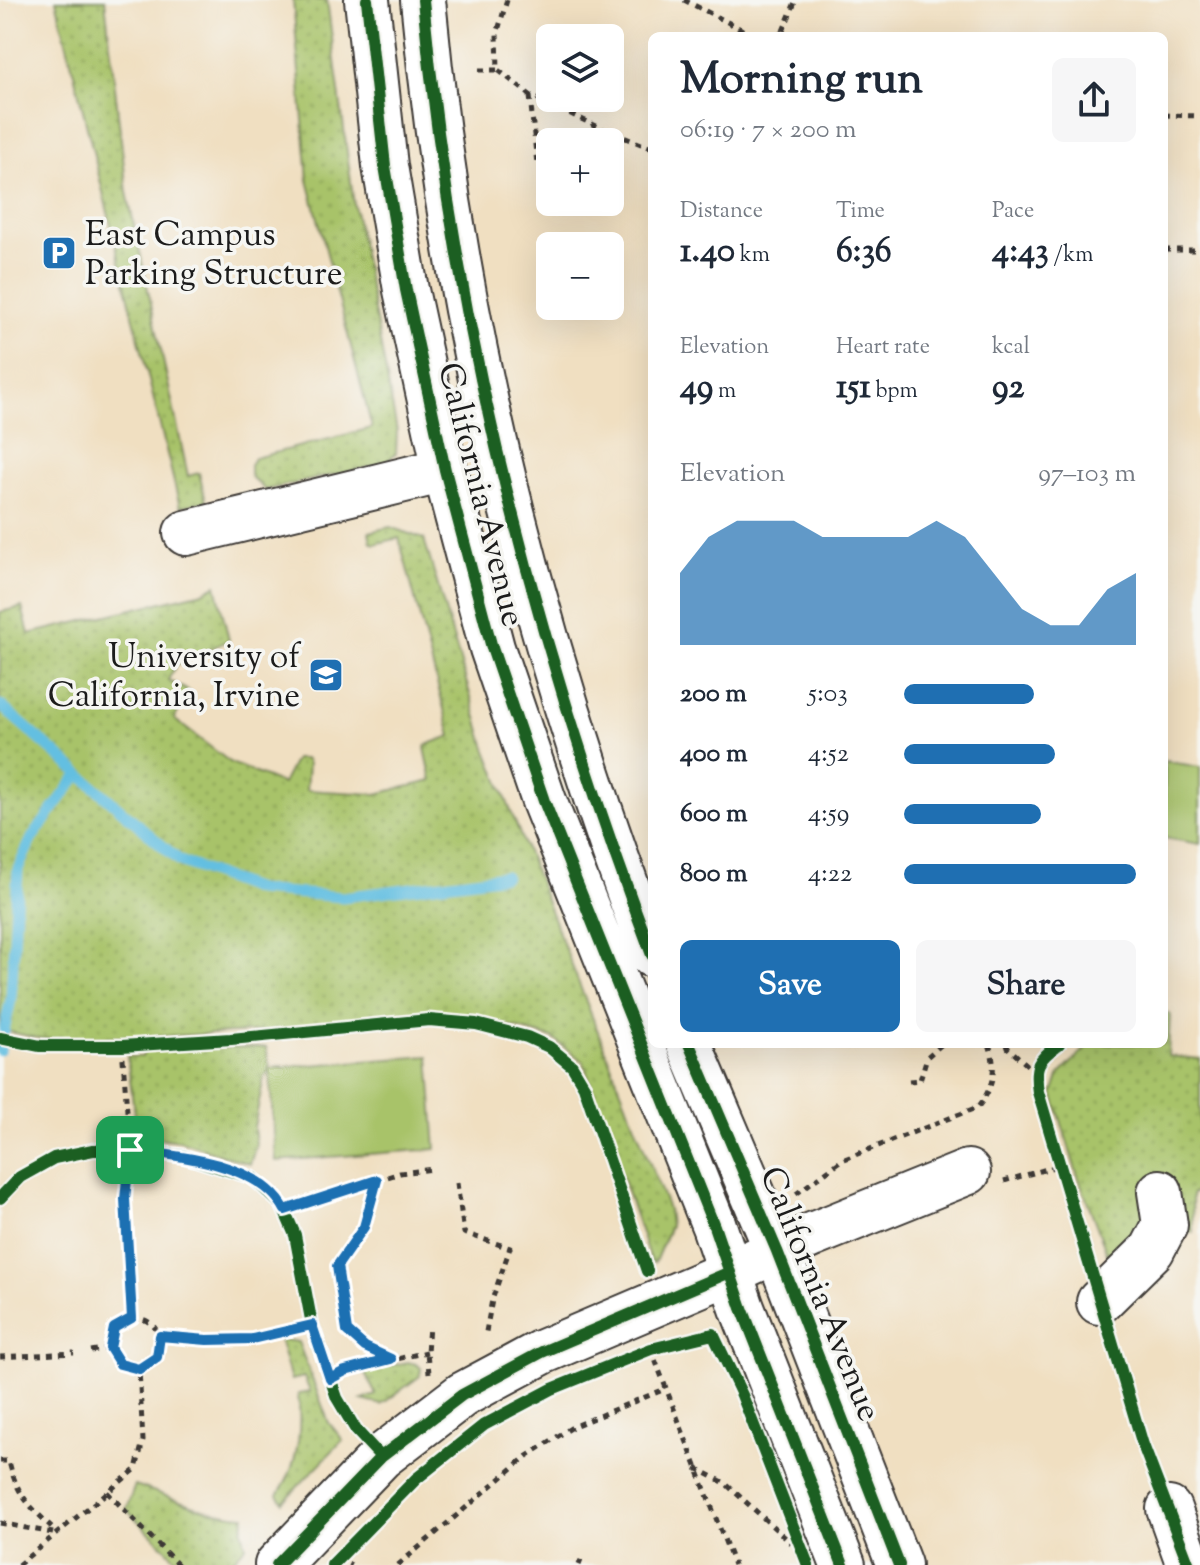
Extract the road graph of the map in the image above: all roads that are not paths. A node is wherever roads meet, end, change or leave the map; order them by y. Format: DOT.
graph roads {
  1 [pos="367,0"];
  2 [pos="423,0"];
  3 [pos="445,470"];
  4 [pos="186,533"];
  5 [pos="648,944"];
  6 [pos="691,1048"];
  7 [pos="968,1172"];
  8 [pos="1160,1192"];
  9 [pos="777,1251"];
  10 [pos="730,1272"];
  11 [pos="1099,1302"];
  12 [pos="1169,1509"];
  13 [pos="836,1558"];
  14 [pos="277,1565"];
  15 [pos="899,1565"];
  16 [pos="1189,1565"];
  1 -- 3 [label="main road, California Avenue"];
  2 -- 5 [label="main road, California Avenue"];
  3 -- 4 [label="main road"];
  3 -- 10 [label="main road, California Avenue"];
  6 -- 9 [label="main road, California Avenue"];
  7 -- 9 [label="main road"];
  8 -- 11 [label="main road"];
  9 -- 10 [label="main road"];
  9 -- 15 [label="main road, California Avenue"];
  10 -- 13 [label="main road, California Avenue"];
  10 -- 14 [label="main road"];
  12 -- 16 [label="main road"];
}
